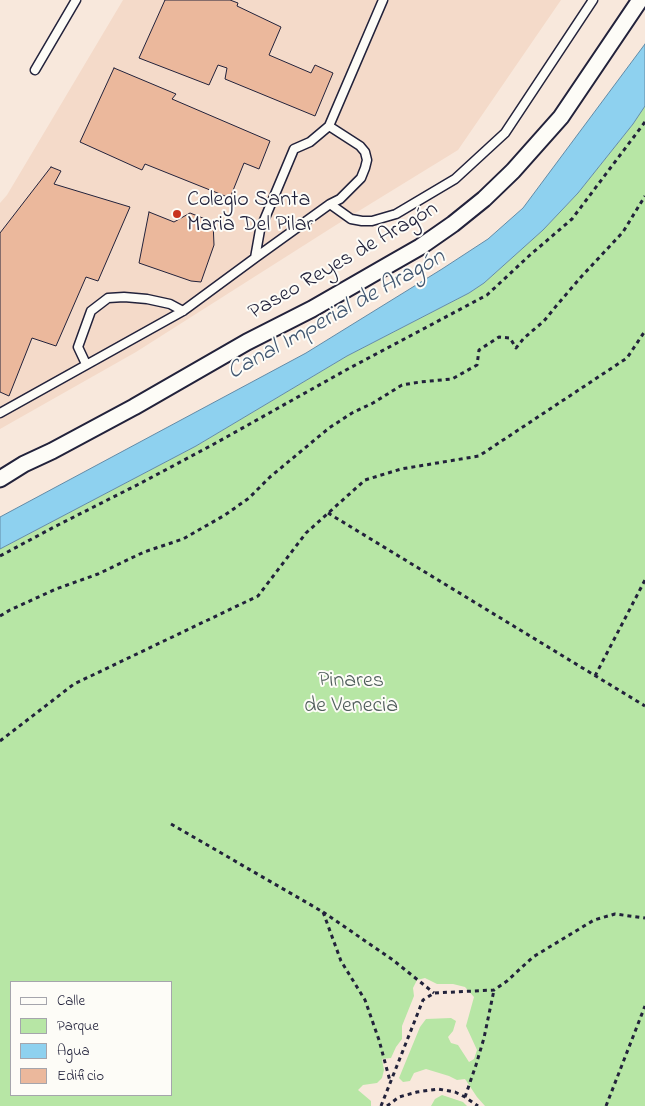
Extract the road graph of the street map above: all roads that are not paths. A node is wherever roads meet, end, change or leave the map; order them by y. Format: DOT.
graph roads {
  1 [pos="76,0"];
  2 [pos="382,0"];
  3 [pos="593,0"];
  4 [pos="640,0"];
  5 [pos="35,70"];
  6 [pos="329,126"];
  7 [pos="330,204"];
  8 [pos="255,258"];
  9 [pos="183,311"];
  10 [pos="86,364"];
  11 [pos="0,413"];
  12 [pos="0,479"];
  1 -- 5 [label="lane"];
  2 -- 6 [label="lane"];
  3 -- 7 [label="lane"];
  4 -- 12 [label="street, Paseo Reyes de Aragón"];
  6 -- 7 [label="lane"];
  6 -- 8 [label="lane"];
  7 -- 8 [label="lane"];
  8 -- 9 [label="lane"];
  9 -- 10 [label="lane"];
  9 -- 10 [label="lane"];
  10 -- 11 [label="lane"];
}
